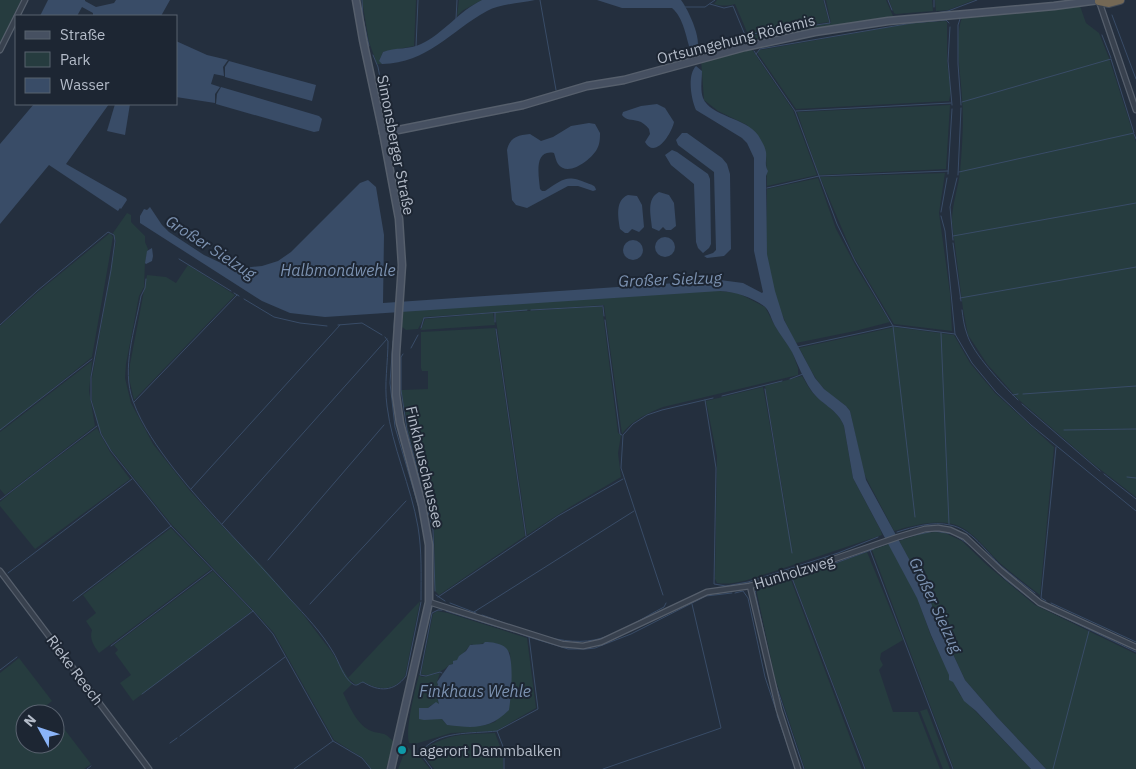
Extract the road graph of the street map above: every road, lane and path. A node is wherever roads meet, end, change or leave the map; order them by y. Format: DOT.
graph roads {
  1 [pos="25,0"];
  2 [pos="356,0"];
  3 [pos="1100,0"];
  4 [pos="1120,0"];
  5 [pos="18,15"];
  6 [pos="15,21"];
  7 [pos="0,50"];
  8 [pos="1136,110"];
  9 [pos="384,133"];
  10 [pos="399,317"];
  11 [pos="0,571"];
  12 [pos="750,586"];
  13 [pos="429,602"];
  14 [pos="1136,647"];
  15 [pos="149,769"];
  16 [pos="391,769"];
  17 [pos="798,769"];
  1 -- 5 [label="street"];
  2 -- 9 [label="main road, Simonsberger Straße"];
  3 -- 4 [label="highway"];
  3 -- 8 [label="street"];
  3 -- 9 [label="main road, Ortsumgehung Rödemis"];
  6 -- 7 [label="street"];
  9 -- 10 [label="main road, Simonsberger Straße"];
  10 -- 13 [label="main road, Finkhauschaussee"];
  11 -- 15 [label="street, Rieke Reech"];
  12 -- 13 [label="street, Hunholzweg"];
  12 -- 14 [label="street, Hunholzweg"];
  12 -- 17 [label="street"];
  13 -- 16 [label="main road, Finkhauschaussee"];
}
